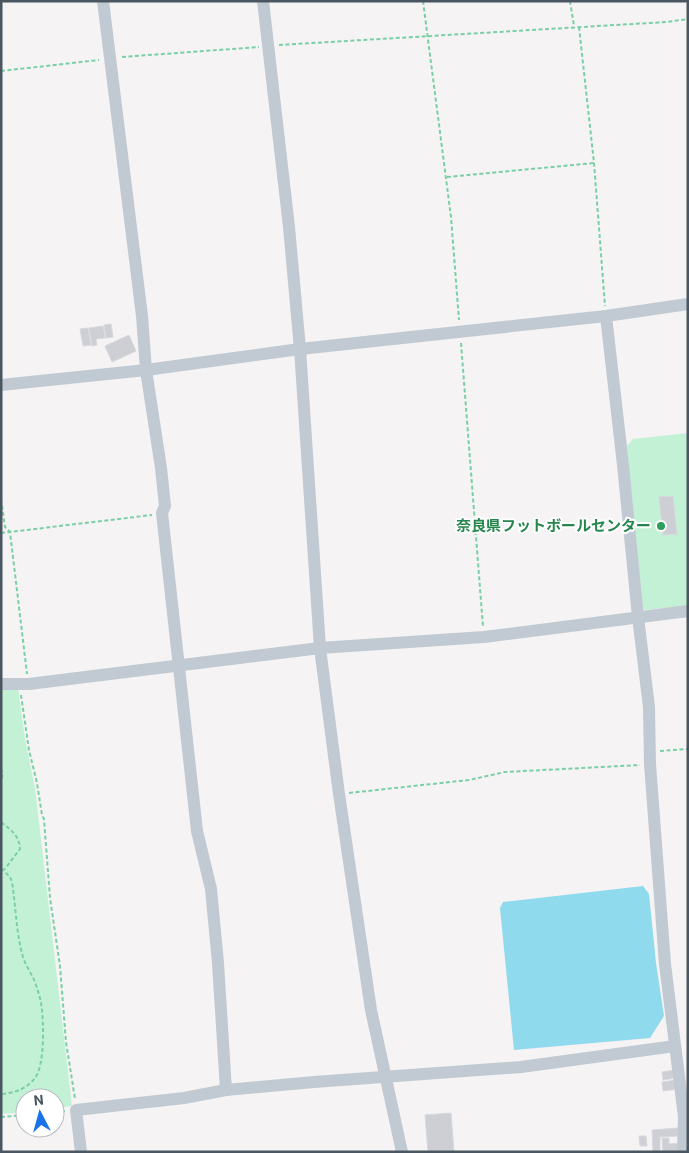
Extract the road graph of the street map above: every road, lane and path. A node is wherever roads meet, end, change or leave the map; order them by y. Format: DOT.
graph roads {
  1 [pos="103,1"];
  2 [pos="263,1"];
  3 [pos="422,1"];
  4 [pos="570,1"];
  5 [pos="688,19"];
  6 [pos="574,27"];
  7 [pos="579,27"];
  8 [pos="426,36"];
  9 [pos="268,46"];
  10 [pos="110,58"];
  11 [pos="1,71"];
  12 [pos="594,163"];
  13 [pos="446,177"];
  14 [pos="688,304"];
  15 [pos="606,316"];
  16 [pos="460,332"];
  17 [pos="300,349"];
  18 [pos="146,370"];
  19 [pos="1,385"];
  20 [pos="1,499"];
  21 [pos="162,513"];
  22 [pos="10,532"];
  23 [pos="1,533"];
  24 [pos="688,611"];
  25 [pos="638,617"];
  26 [pos="484,637"];
  27 [pos="320,648"];
  28 [pos="179,665"];
  29 [pos="1,684"];
  30 [pos="24,684"];
  31 [pos="688,749"];
  32 [pos="650,758"];
  33 [pos="1,769"];
  34 [pos="2,780"];
  35 [pos="339,794"];
  36 [pos="1,822"];
  37 [pos="2,869"];
  38 [pos="675,1046"];
  39 [pos="386,1077"];
  40 [pos="226,1090"];
  41 [pos="1,1094"];
  42 [pos="76,1110"];
  43 [pos="15,1116"];
  44 [pos="1,1117"];
  45 [pos="81,1152"];
  46 [pos="402,1152"];
  47 [pos="683,1152"];
  1 -- 10 [label="street"];
  2 -- 9 [label="street"];
  3 -- 8 [label="path"];
  4 -- 6 [label="path"];
  5 -- 7 [label="path"];
  6 -- 7 [label="path"];
  6 -- 8 [label="path"];
  7 -- 12 [label="path"];
  8 -- 9 [label="path"];
  8 -- 13 [label="path"];
  9 -- 10 [label="path"];
  9 -- 17 [label="street"];
  10 -- 11 [label="path"];
  10 -- 18 [label="street"];
  12 -- 13 [label="path"];
  12 -- 15 [label="path"];
  13 -- 16 [label="path"];
  14 -- 15 [label="street"];
  15 -- 16 [label="street"];
  15 -- 25 [label="street"];
  16 -- 17 [label="street"];
  16 -- 26 [label="path"];
  17 -- 18 [label="street"];
  17 -- 27 [label="street"];
  18 -- 19 [label="street"];
  18 -- 21 [label="street"];
  20 -- 22 [label="path"];
  21 -- 22 [label="path"];
  21 -- 28 [label="street"];
  22 -- 23 [label="path"];
  22 -- 30 [label="path"];
  24 -- 25 [label="street"];
  25 -- 26 [label="street"];
  25 -- 32 [label="street"];
  26 -- 27 [label="street"];
  27 -- 28 [label="street"];
  27 -- 35 [label="street"];
  28 -- 30 [label="street"];
  28 -- 40 [label="street"];
  29 -- 30 [label="street"];
  30 -- 42 [label="path"];
  31 -- 32 [label="path"];
  32 -- 35 [label="path"];
  32 -- 38 [label="street"];
  33 -- 34 [label="path"];
  35 -- 39 [label="street"];
  36 -- 37 [label="path"];
  37 -- 41 [label="path"];
  38 -- 39 [label="street"];
  38 -- 47 [label="street"];
  39 -- 40 [label="street"];
  39 -- 46 [label="street"];
  40 -- 42 [label="street"];
  42 -- 45 [label="street"];
  43 -- 44 [label="path"];
}
